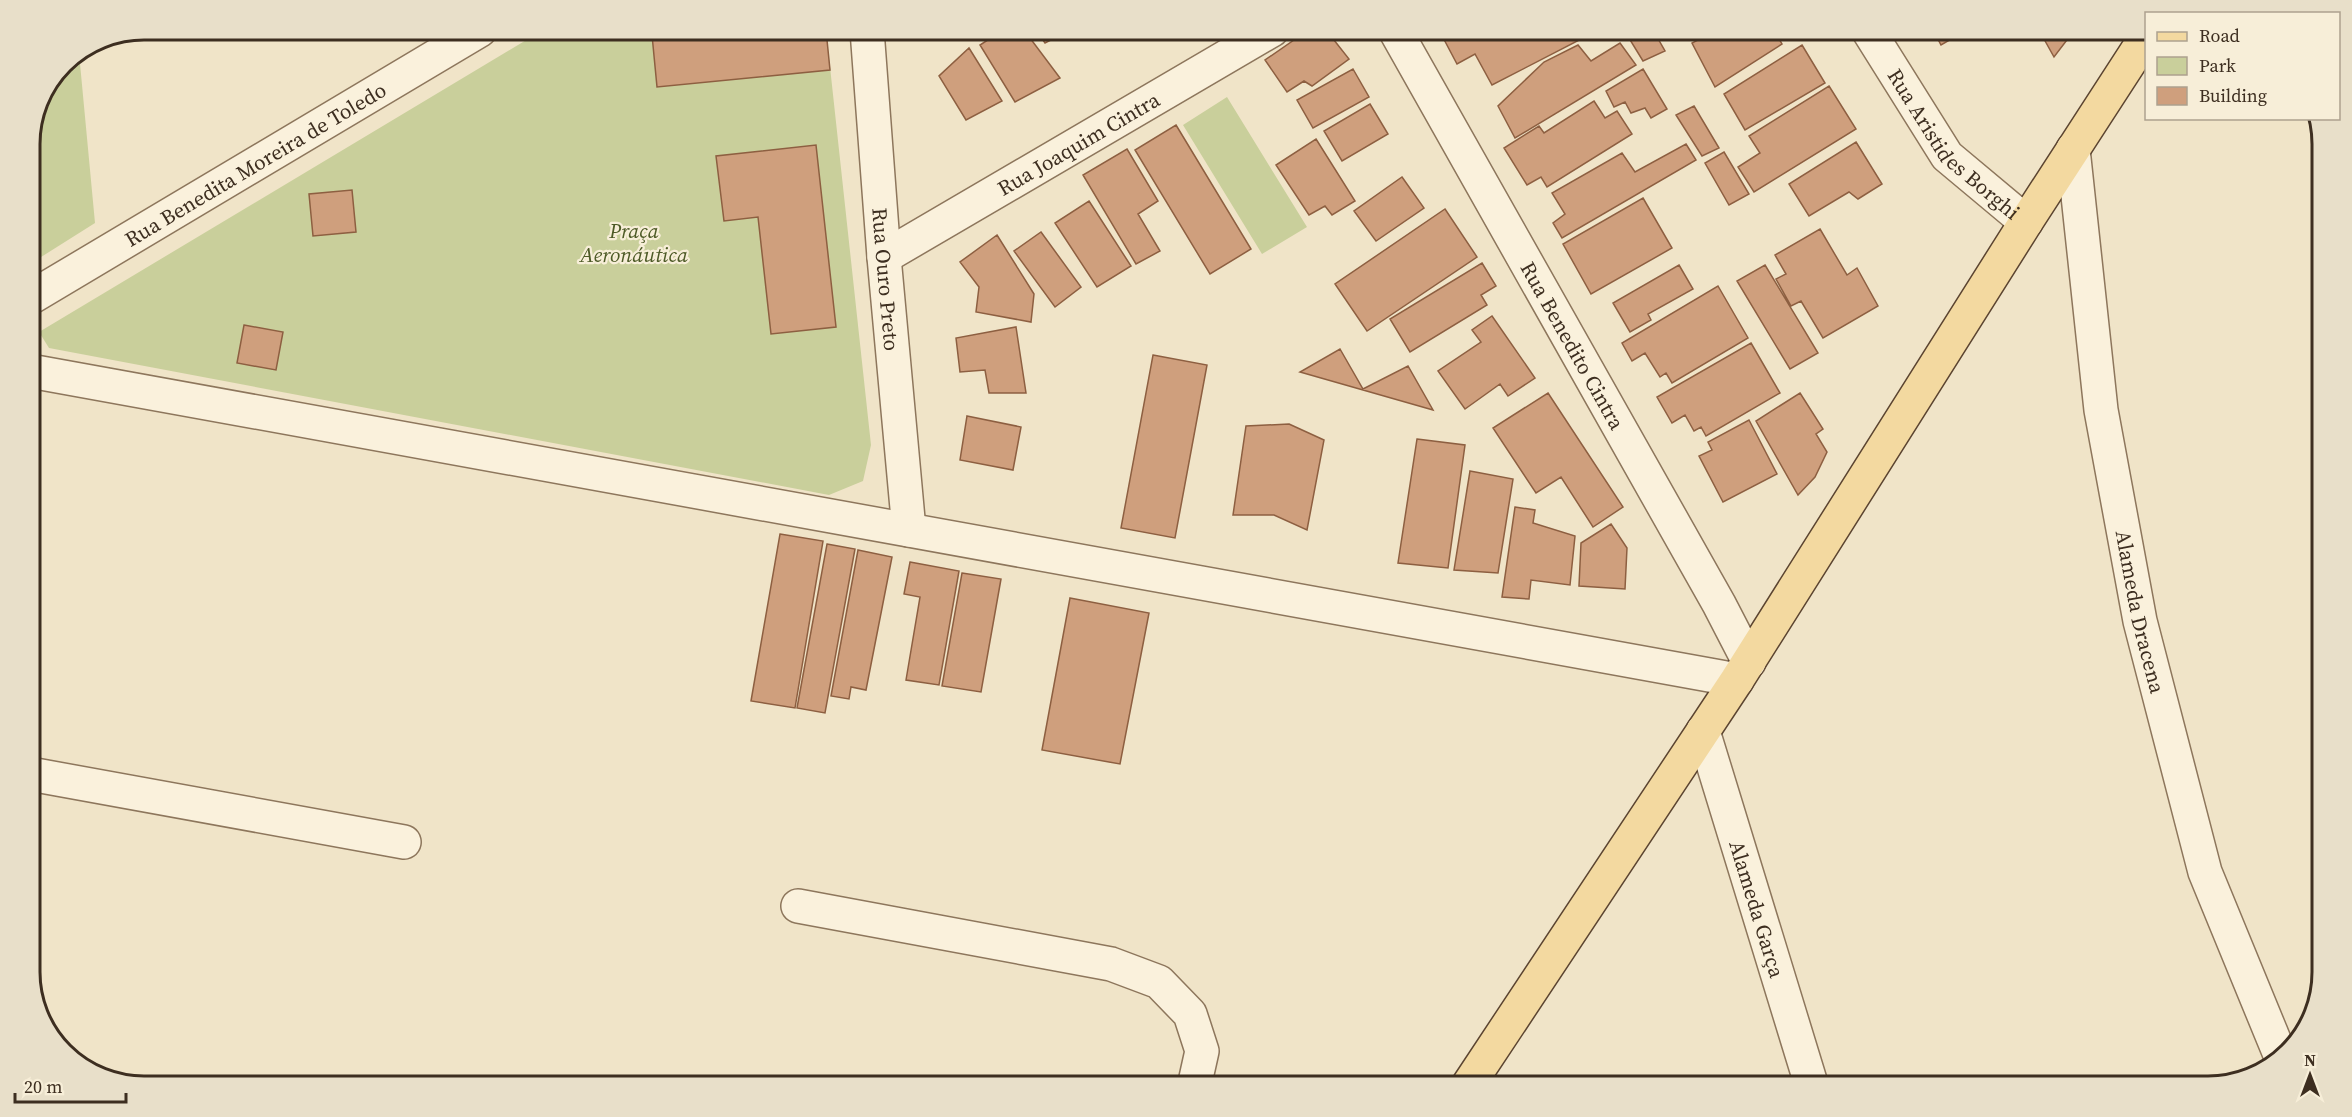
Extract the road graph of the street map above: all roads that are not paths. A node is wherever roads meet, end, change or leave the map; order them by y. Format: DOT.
graph roads {
  1 [pos="463,40"];
  2 [pos="868,40"];
  3 [pos="1255,40"];
  4 [pos="1401,40"];
  5 [pos="1874,40"];
  6 [pos="2144,40"];
  7 [pos="2073,149"];
  8 [pos="2026,222"];
  9 [pos="884,257"];
  10 [pos="41,291"];
  11 [pos="41,373"];
  12 [pos="909,530"];
  13 [pos="1743,671"];
  14 [pos="1703,731"];
  15 [pos="41,776"];
  16 [pos="404,842"];
  17 [pos="798,906"];
  18 [pos="2278,1049"];
  19 [pos="1196,1076"];
  20 [pos="1474,1076"];
  21 [pos="1809,1076"];
  1 -- 10 [label="street, Rua Benedita Moreira de Toledo"];
  2 -- 9 [label="street, Rua Ouro Preto"];
  3 -- 9 [label="street, Rua Joaquim Cintra"];
  4 -- 13 [label="street, Rua Benedito Cintra"];
  5 -- 8 [label="street, Rua Aristides Borghi"];
  6 -- 7 [label="main road"];
  7 -- 8 [label="main road"];
  7 -- 18 [label="street, Alameda Dracena"];
  8 -- 13 [label="main road"];
  9 -- 12 [label="street, Rua Ouro Preto"];
  11 -- 12 [label="street"];
  12 -- 13 [label="street"];
  13 -- 14 [label="main road"];
  14 -- 20 [label="main road"];
  14 -- 21 [label="street, Alameda Garça"];
  15 -- 16 [label="street"];
  17 -- 19 [label="street"];
}
